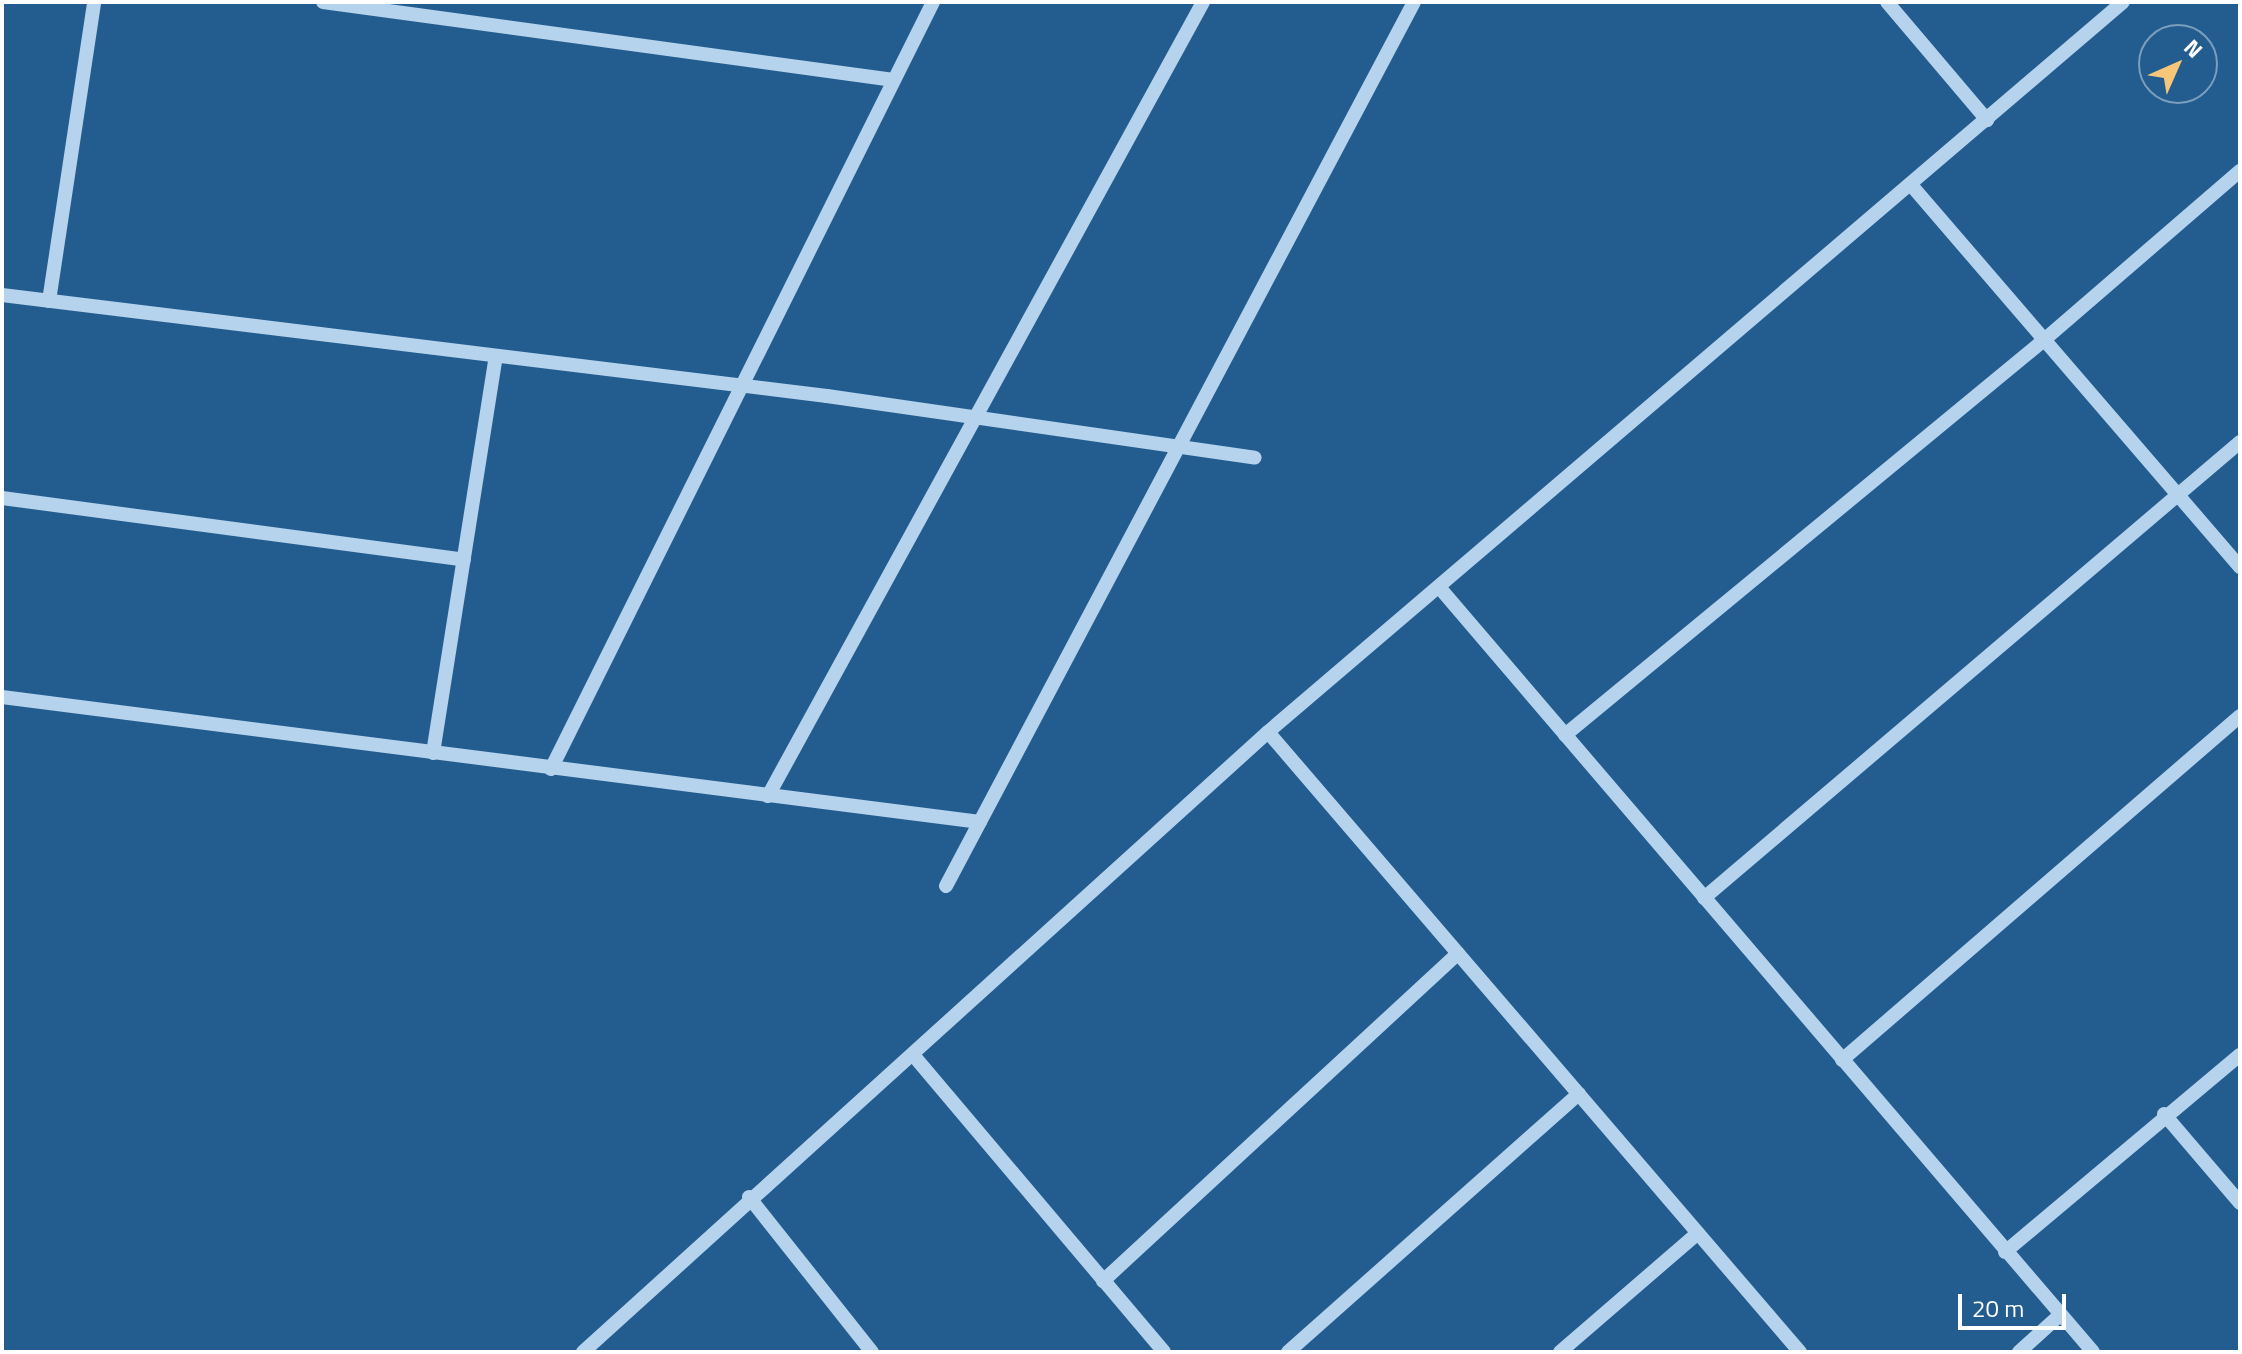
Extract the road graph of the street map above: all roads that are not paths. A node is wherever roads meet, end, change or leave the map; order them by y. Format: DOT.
graph roads {
  1 [pos="94,2"];
  2 [pos="323,2"];
  3 [pos="933,2"];
  4 [pos="1203,2"];
  5 [pos="1414,2"];
  6 [pos="1887,2"];
  7 [pos="2123,2"];
  8 [pos="894,80"];
  9 [pos="1987,120"];
  10 [pos="2240,171"];
  11 [pos="1912,186"];
  12 [pos="2,295"];
  13 [pos="49,301"];
  14 [pos="2044,340"];
  15 [pos="496,356"];
  16 [pos="742,385"];
  17 [pos="976,418"];
  18 [pos="2240,442"];
  19 [pos="1178,447"];
  20 [pos="1255,458"];
  21 [pos="2179,496"];
  22 [pos="2,498"];
  23 [pos="464,560"];
  24 [pos="2240,567"];
  25 [pos="1439,587"];
  26 [pos="2,697"];
  27 [pos="2240,716"];
  28 [pos="1268,732"];
  29 [pos="1565,735"];
  30 [pos="433,753"];
  31 [pos="551,769"];
  32 [pos="768,796"];
  33 [pos="980,822"];
  34 [pos="946,886"];
  35 [pos="1704,898"];
  36 [pos="1458,953"];
  37 [pos="2240,1055"];
  38 [pos="914,1056"];
  39 [pos="1842,1060"];
  40 [pos="1579,1094"];
  41 [pos="2164,1114"];
  42 [pos="749,1197"];
  43 [pos="2240,1203"];
  44 [pos="1698,1233"];
  45 [pos="2005,1252"];
  46 [pos="1103,1281"];
  47 [pos="2060,1315"];
  48 [pos="583,1352"];
  49 [pos="872,1352"];
  50 [pos="1164,1352"];
  51 [pos="1288,1352"];
  52 [pos="1560,1352"];
  53 [pos="1800,1352"];
  54 [pos="2019,1352"];
  55 [pos="2093,1352"];
  1 -- 13 [label="street"];
  2 -- 8 [label="street"];
  3 -- 8 [label="street"];
  4 -- 17 [label="street"];
  5 -- 19 [label="street"];
  6 -- 9 [label="street"];
  7 -- 9 [label="street"];
  8 -- 16 [label="street"];
  9 -- 11 [label="street"];
  10 -- 14 [label="street"];
  11 -- 14 [label="street"];
  11 -- 25 [label="street"];
  12 -- 13 [label="street"];
  13 -- 15 [label="street"];
  14 -- 21 [label="street"];
  14 -- 29 [label="street"];
  15 -- 16 [label="street"];
  15 -- 23 [label="street"];
  16 -- 17 [label="street"];
  16 -- 31 [label="street"];
  17 -- 19 [label="street"];
  17 -- 32 [label="street"];
  18 -- 21 [label="street"];
  19 -- 20 [label="street"];
  19 -- 33 [label="street"];
  21 -- 24 [label="street"];
  21 -- 35 [label="street"];
  22 -- 23 [label="street"];
  23 -- 30 [label="street"];
  25 -- 28 [label="street"];
  25 -- 29 [label="street"];
  26 -- 30 [label="street"];
  27 -- 39 [label="street"];
  28 -- 36 [label="street"];
  28 -- 38 [label="street"];
  29 -- 35 [label="street"];
  30 -- 31 [label="street"];
  31 -- 32 [label="street"];
  32 -- 33 [label="street"];
  33 -- 34 [label="street"];
  35 -- 39 [label="street"];
  36 -- 40 [label="street"];
  36 -- 46 [label="street"];
  37 -- 41 [label="street"];
  38 -- 42 [label="street"];
  38 -- 46 [label="street"];
  39 -- 45 [label="street"];
  40 -- 44 [label="street"];
  40 -- 51 [label="street"];
  41 -- 43 [label="street"];
  41 -- 45 [label="street"];
  42 -- 48 [label="street"];
  42 -- 49 [label="street"];
  44 -- 52 [label="street"];
  44 -- 53 [label="street"];
  45 -- 47 [label="street"];
  46 -- 50 [label="street"];
  47 -- 54 [label="street"];
  47 -- 55 [label="street"];
}
